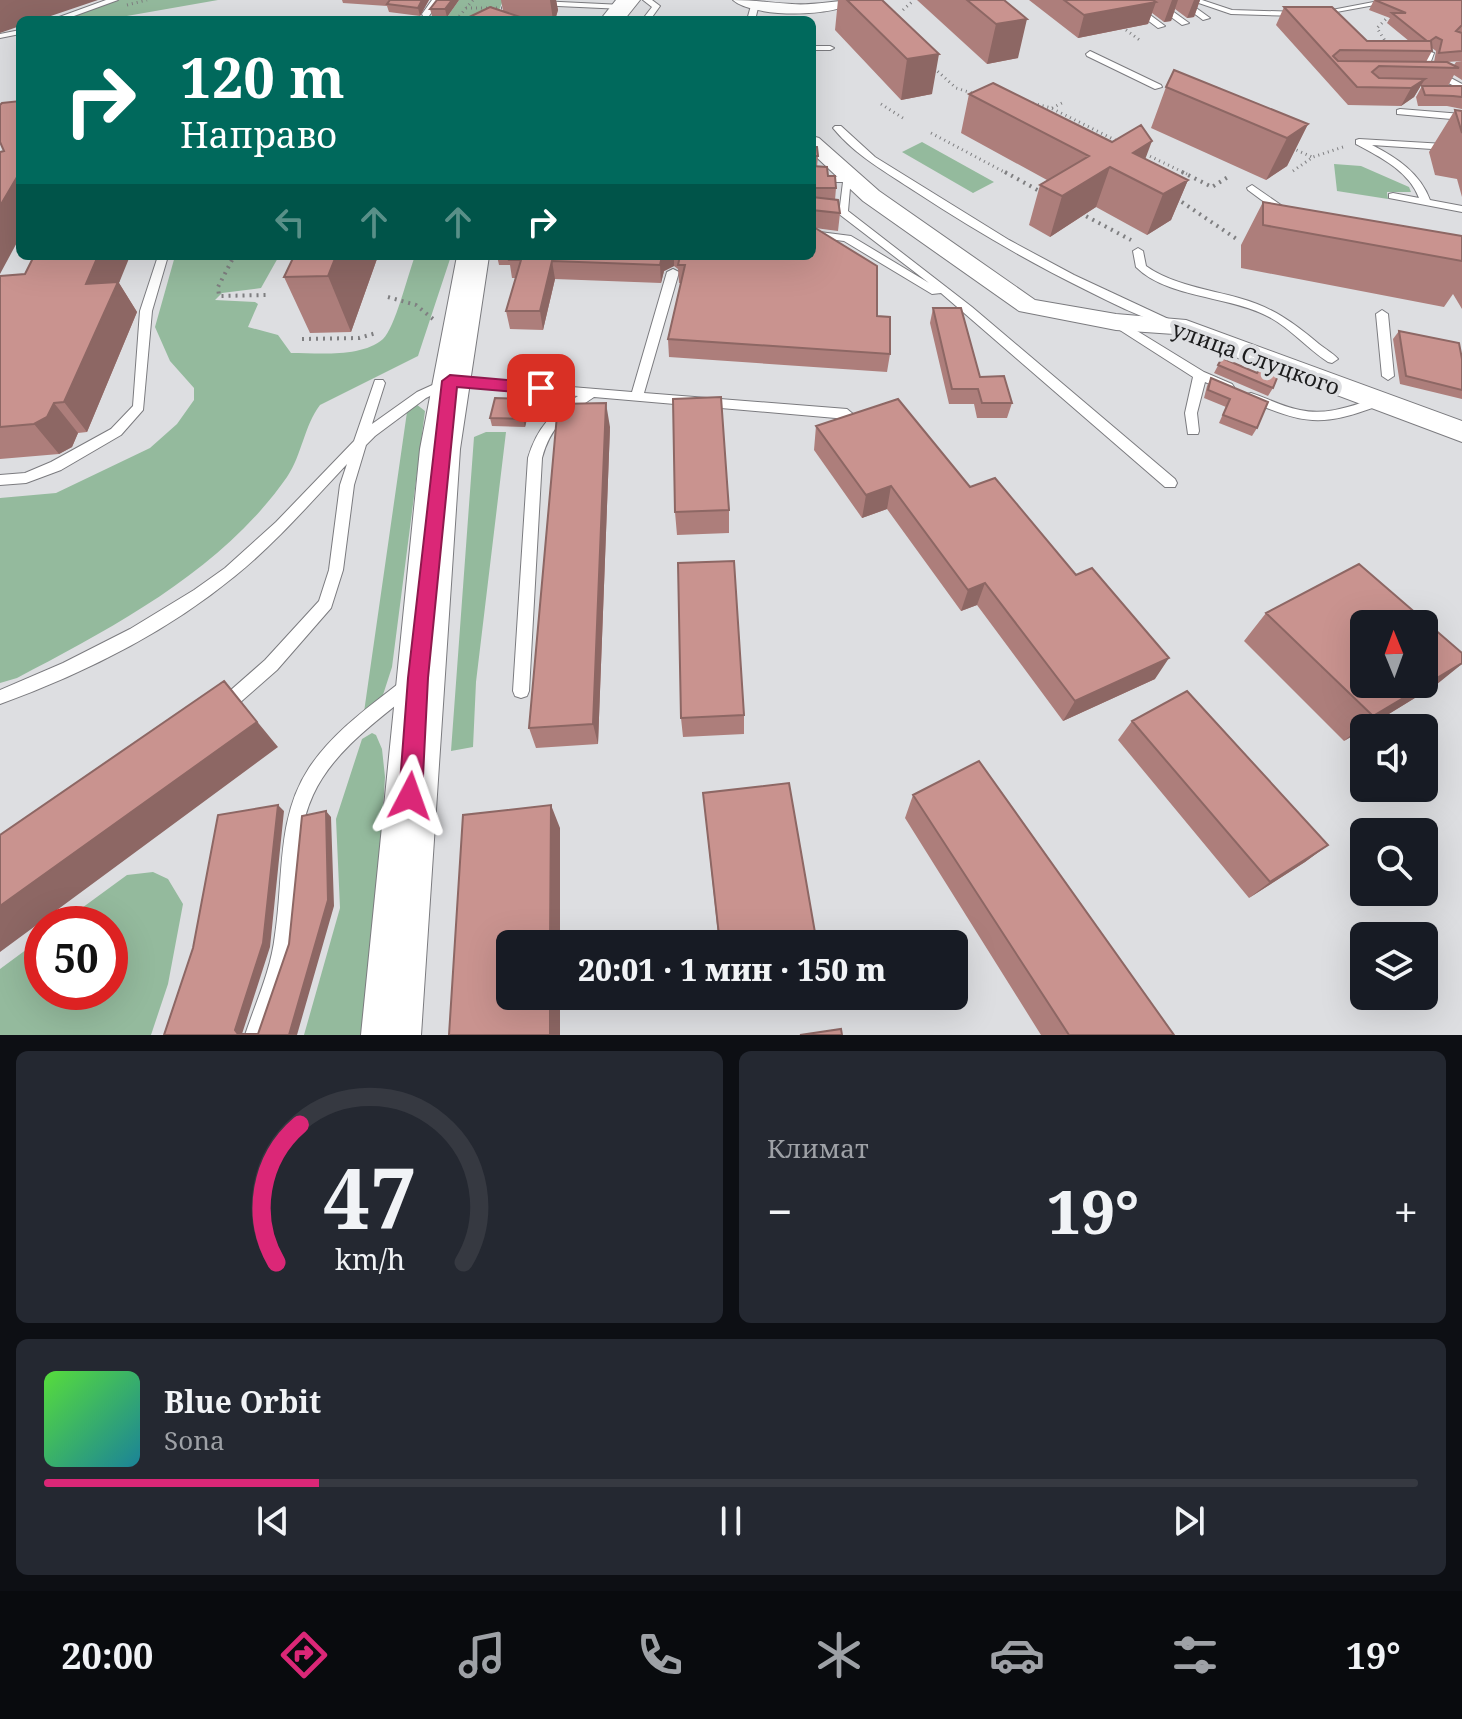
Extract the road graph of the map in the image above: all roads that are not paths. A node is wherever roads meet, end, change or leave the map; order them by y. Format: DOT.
graph roads {
  1 [pos="114,0"];
  2 [pos="436,0"];
  3 [pos="647,0"];
  4 [pos="849,0"];
  5 [pos="1125,0"];
  6 [pos="1152,0"];
  7 [pos="1180,0"];
  8 [pos="1194,0"];
  9 [pos="1398,0"];
  10 [pos="1384,1"];
  11 [pos="790,5"];
  12 [pos="506,6"];
  13 [pos="749,8"];
  14 [pos="621,9"];
  15 [pos="426,14"];
  16 [pos="67,16"];
  17 [pos="649,16"];
  18 [pos="1206,18"];
  19 [pos="1185,23"];
  20 [pos="1161,26"];
  21 [pos="816,48"];
  22 [pos="830,48"];
  23 [pos="1430,53"];
  24 [pos="1090,54"];
  25 [pos="1442,65"];
  26 [pos="1422,75"];
  27 [pos="1439,76"];
  28 [pos="1462,79"];
  29 [pos="1158,87"];
  30 [pos="1462,90"];
  31 [pos="1446,92"];
  32 [pos="1400,112"];
  33 [pos="1462,117"];
  34 [pos="838,128"];
  35 [pos="1462,148"];
  36 [pos="816,149"];
  37 [pos="816,179"];
  38 [pos="848,179"];
  39 [pos="1252,188"];
  40 [pos="1393,196"];
  41 [pos="1426,202"];
  42 [pos="1462,209"];
  43 [pos="827,212"];
  44 [pos="843,212"];
  45 [pos="1299,220"];
  46 [pos="816,234"];
  47 [pos="1141,249"];
  48 [pos="162,260"];
  49 [pos="472,260"];
  50 [pos="673,272"];
  51 [pos="967,309"];
  52 [pos="1382,314"];
  53 [pos="1116,322"];
  54 [pos="1177,326"];
  55 [pos="1332,359"];
  56 [pos="1200,375"];
  57 [pos="1388,376"];
  58 [pos="450,381"];
  59 [pos="379,383"];
  60 [pos="593,392"];
  61 [pos="637,396"];
  62 [pos="1376,402"];
  63 [pos="847,414"];
  64 [pos="1193,431"];
  65 [pos="1462,432"];
  66 [pos="357,448"];
  67 [pos="0,480"];
  68 [pos="1170,483"];
  69 [pos="418,678"];
  70 [pos="521,691"];
  71 [pos="0,697"];
  72 [pos="209,717"];
  73 [pos="255,1035"];
  74 [pos="391,1035"];
  1 -- 16 [label="lane"];
  2 -- 15 [label="lane"];
  3 -- 17 [label="lane"];
  4 -- 11 [label="street"];
  5 -- 20 [label="lane"];
  6 -- 19 [label="lane"];
  7 -- 18 [label="lane"];
  8 -- 10 [label="lane"];
  9 -- 10 [label="lane"];
  11 -- 13 [label="street"];
  12 -- 14 [label="lane"];
  21 -- 22 [label="lane"];
  23 -- 27 [label="lane"];
  24 -- 29 [label="lane"];
  25 -- 27 [label="lane"];
  26 -- 27 [label="lane"];
  27 -- 28 [label="lane"];
  27 -- 30 [label="lane"];
  30 -- 31 [label="lane"];
  32 -- 33 [label="lane"];
  34 -- 54 [label="lane"];
  35 -- 41 [label="lane"];
  36 -- 38 [label="street, улица Слуцкого"];
  37 -- 38 [label="lane"];
  38 -- 44 [label="lane"];
  38 -- 53 [label="street, улица Слуцкого"];
  39 -- 45 [label="lane"];
  40 -- 41 [label="lane"];
  41 -- 42 [label="lane"];
  43 -- 44 [label="lane"];
  44 -- 51 [label="lane"];
  46 -- 51 [label="lane"];
  47 -- 55 [label="lane"];
  48 -- 67 [label="lane"];
  49 -- 58 [label="main road"];
  50 -- 61 [label="lane"];
  51 -- 68 [label="lane"];
  52 -- 57 [label="lane"];
  53 -- 54 [label="street, улица Слуцкого"];
  53 -- 56 [label="lane"];
  54 -- 62 [label="street, улица Слуцкого"];
  56 -- 62 [label="lane"];
  56 -- 64 [label="lane"];
  58 -- 60 [label="lane"];
  58 -- 66 [label="lane"];
  58 -- 69 [label="main road"];
  59 -- 66 [label="lane"];
  60 -- 61 [label="lane"];
  60 -- 70 [label="lane"];
  61 -- 63 [label="lane"];
  62 -- 65 [label="street, улица Слуцкого"];
  66 -- 71 [label="lane"];
  66 -- 72 [label="lane"];
  69 -- 73 [label="lane"];
  69 -- 74 [label="main road"];
}
